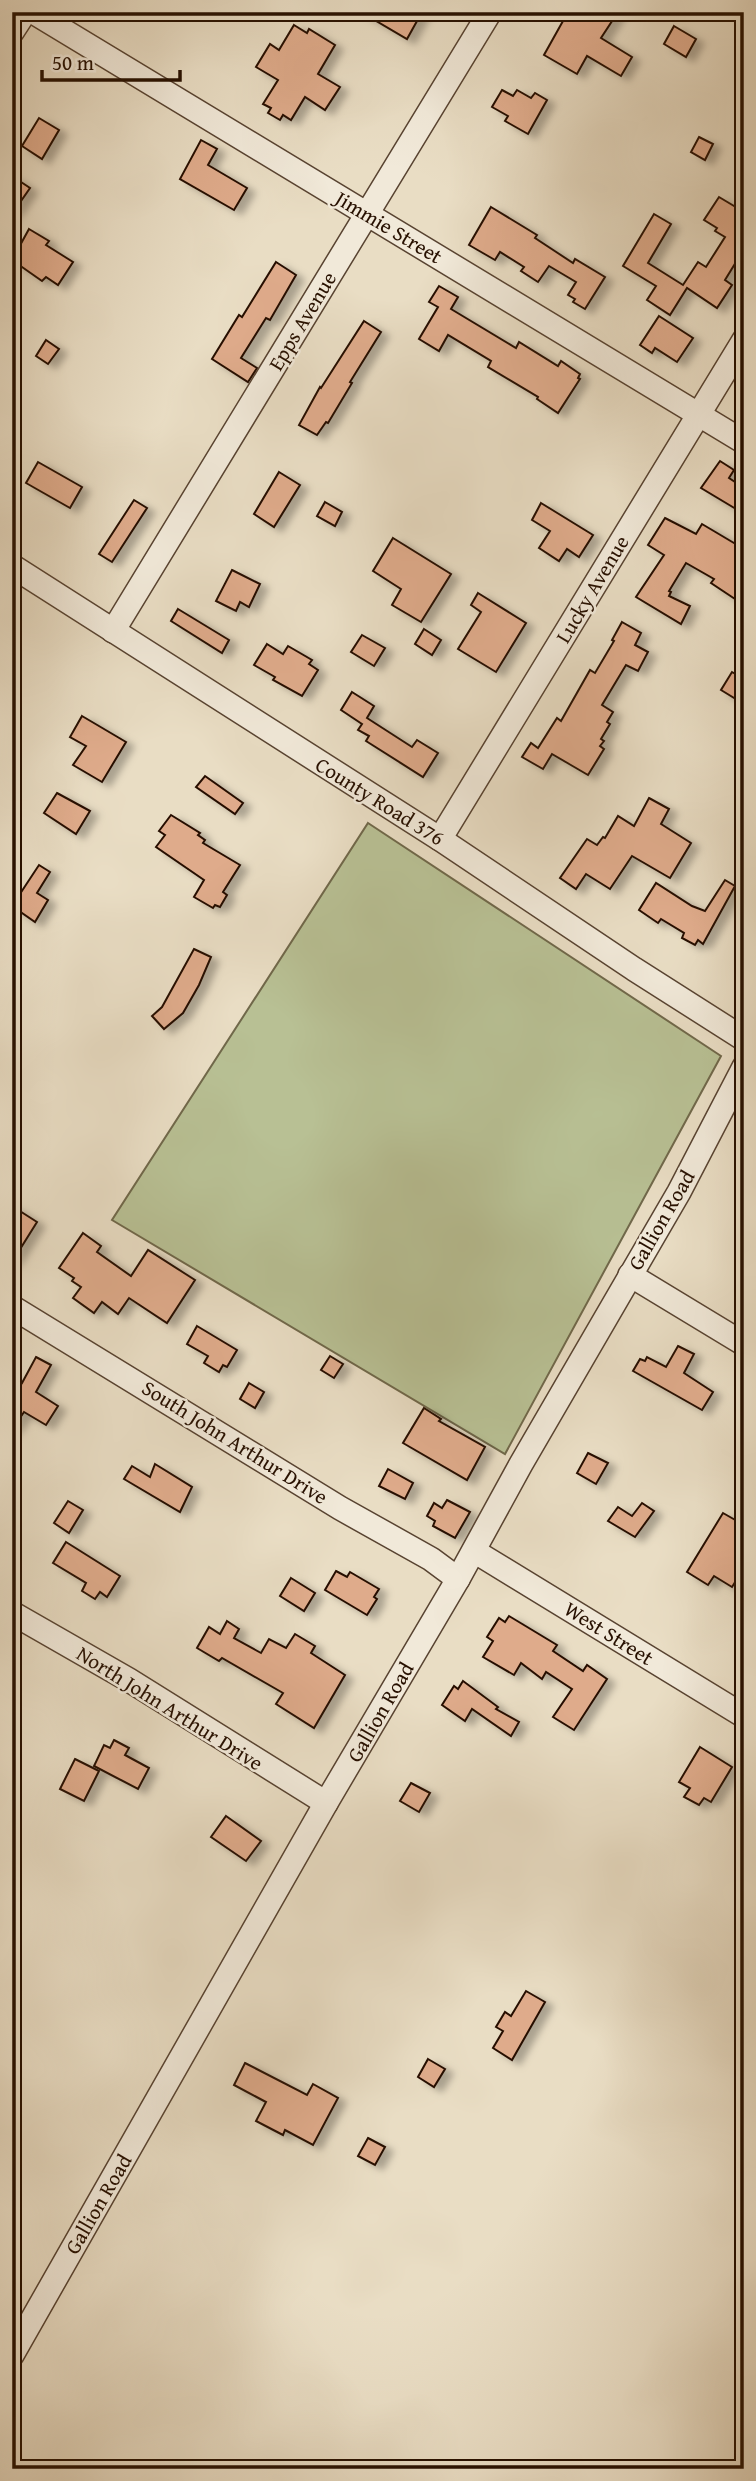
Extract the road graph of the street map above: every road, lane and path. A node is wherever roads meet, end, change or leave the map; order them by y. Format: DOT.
graph roads {
  1 [pos="25,12"];
  2 [pos="33,12"];
  3 [pos="490,12"];
  4 [pos="12,33"];
  5 [pos="367,214"];
  6 [pos="744,340"];
  7 [pos="697,414"];
  8 [pos="744,442"];
  9 [pos="12,566"];
  10 [pos="113,631"];
  11 [pos="440,839"];
  12 [pos="744,1039"];
  13 [pos="744,1067"];
  14 [pos="630,1275"];
  15 [pos="12,1307"];
  16 [pos="744,1344"];
  17 [pos="474,1551"];
  18 [pos="458,1578"];
  19 [pos="12,1614"];
  20 [pos="744,1716"];
  21 [pos="327,1803"];
  22 [pos="12,2355"];
  1 -- 4 [label="street"];
  2 -- 5 [label="street, Jimmie Street"];
  3 -- 5 [label="street, Epps Avenue"];
  5 -- 7 [label="street, Jimmie Street"];
  5 -- 10 [label="street, Epps Avenue"];
  6 -- 7 [label="street, Lucky Avenue"];
  7 -- 8 [label="street, Jimmie Street"];
  7 -- 11 [label="street, Lucky Avenue"];
  9 -- 10 [label="street, County Road 376"];
  10 -- 11 [label="street, County Road 376"];
  11 -- 12 [label="street, County Road 376"];
  13 -- 14 [label="street, Gallion Road"];
  14 -- 16 [label="street"];
  14 -- 17 [label="street, Gallion Road"];
  15 -- 18 [label="street, South John Arthur Drive"];
  17 -- 18 [label="street, Gallion Road"];
  17 -- 20 [label="street, West Street"];
  18 -- 21 [label="street, Gallion Road"];
  19 -- 21 [label="street, North John Arthur Drive"];
  21 -- 22 [label="street, Gallion Road"];
}
